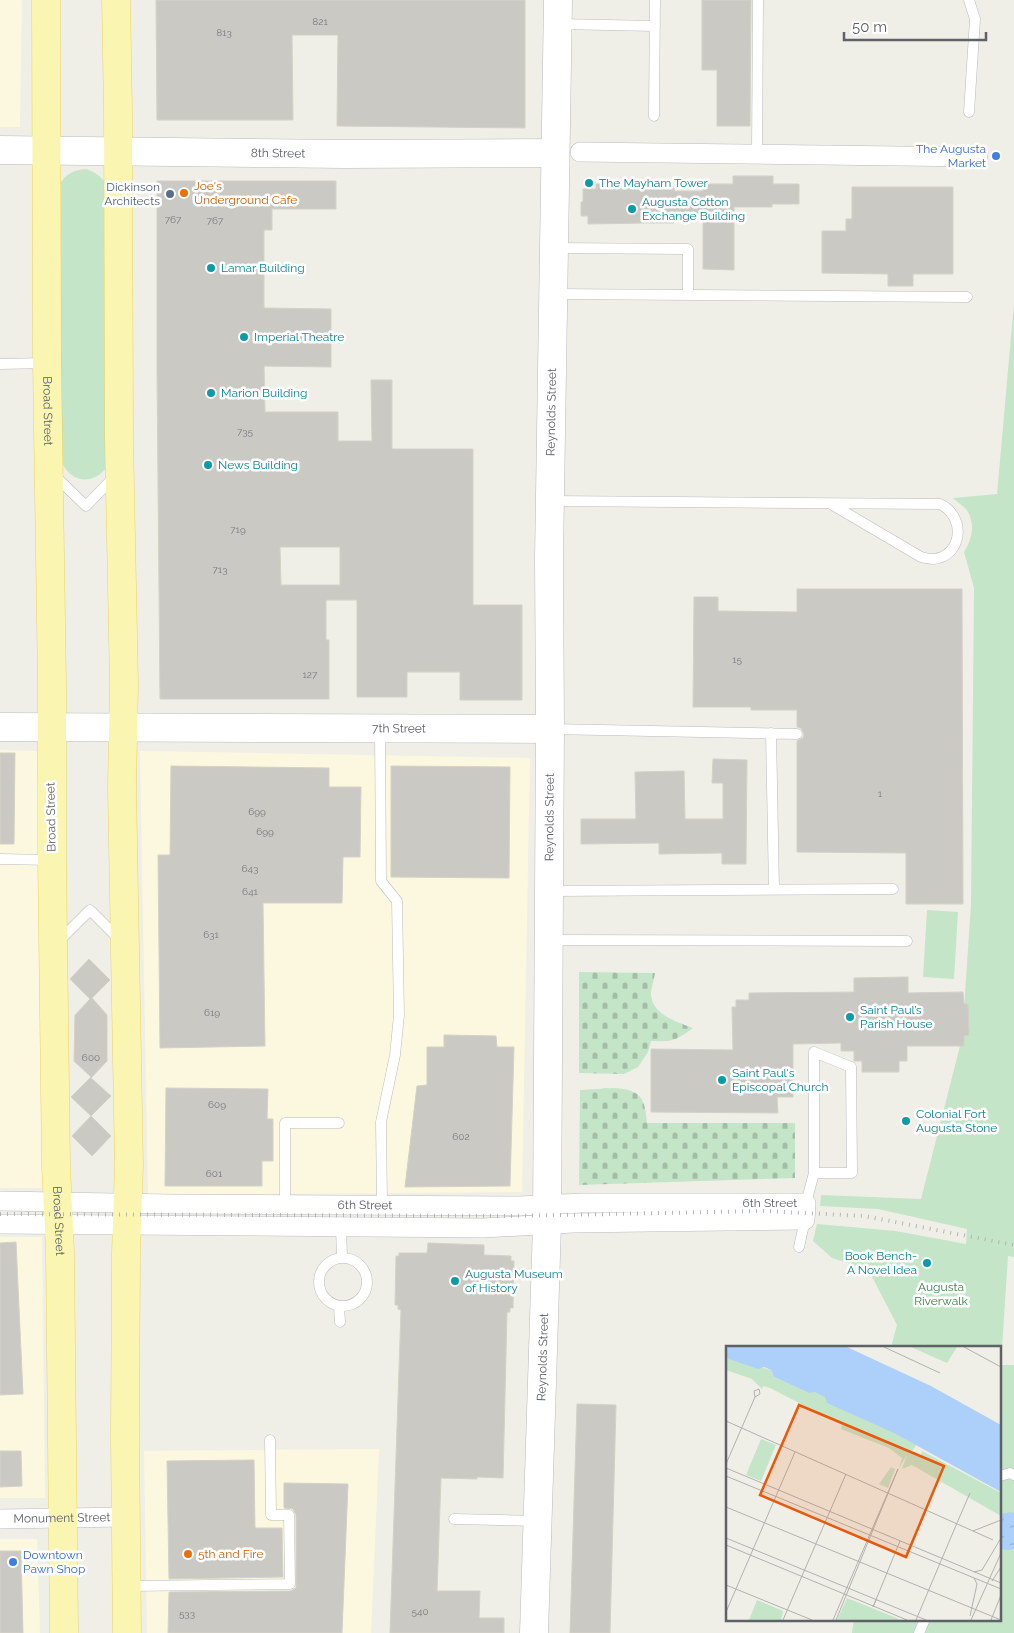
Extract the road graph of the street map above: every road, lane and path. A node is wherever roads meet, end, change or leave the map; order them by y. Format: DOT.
graph roads {
  1 [pos="46,0"];
  2 [pos="116,0"];
  3 [pos="655,0"];
  4 [pos="758,0"];
  5 [pos="969,0"];
  6 [pos="557,12"];
  7 [pos="654,26"];
  8 [pos="969,112"];
  9 [pos="654,116"];
  10 [pos="0,150"];
  11 [pos="48,150"];
  12 [pos="118,150"];
  13 [pos="568,153"];
  14 [pos="757,154"];
  15 [pos="978,157"];
  16 [pos="554,248"];
  17 [pos="553,294"];
  18 [pos="688,295"];
  19 [pos="967,298"];
  20 [pos="47,363"];
  21 [pos="0,364"];
  22 [pos="49,470"];
  23 [pos="120,471"];
  24 [pos="550,501"];
  25 [pos="831,504"];
  26 [pos="0,727"];
  27 [pos="52,727"];
  28 [pos="123,727"];
  29 [pos="380,729"];
  30 [pos="550,729"];
  31 [pos="771,733"];
  32 [pos="797,734"];
  33 [pos="0,859"];
  34 [pos="52,860"];
  35 [pos="774,889"];
  36 [pos="893,889"];
  37 [pos="549,891"];
  38 [pos="548,940"];
  39 [pos="907,941"];
  40 [pos="125,945"];
  41 [pos="53,947"];
  42 [pos="339,1123"];
  43 [pos="814,1173"];
  44 [pos="0,1201"];
  45 [pos="285,1205"];
  46 [pos="382,1205"];
  47 [pos="806,1212"];
  48 [pos="58,1214"];
  49 [pos="546,1214"];
  50 [pos="128,1215"];
  51 [pos="0,1224"];
  52 [pos="341,1227"];
  53 [pos="799,1246"];
  54 [pos="342,1258"];
  55 [pos="339,1306"];
  56 [pos="340,1322"];
  57 [pos="270,1440"];
  58 [pos="1002,1475"];
  59 [pos="1014,1475"];
  60 [pos="126,1517"];
  61 [pos="63,1518"];
  62 [pos="0,1519"];
  63 [pos="454,1519"];
  64 [pos="538,1522"];
  65 [pos="127,1586"];
  66 [pos="925,1620"];
  67 [pos="64,1633"];
  68 [pos="127,1633"];
  69 [pos="534,1633"];
  70 [pos="919,1633"];
  1 -- 11 [label="main road, Broad Street"];
  2 -- 12 [label="main road"];
  3 -- 7 [label="lane"];
  4 -- 14 [label="lane"];
  5 -- 8 [label="lane"];
  6 -- 7 [label="lane"];
  6 -- 13 [label="main road, Reynolds Street"];
  7 -- 9 [label="lane"];
  10 -- 11 [label="main road, 8th Street"];
  11 -- 12 [label="main road, 8th Street"];
  11 -- 20 [label="main road, Broad Street"];
  12 -- 13 [label="main road, 8th Street"];
  12 -- 23 [label="main road"];
  13 -- 14 [label="street"];
  13 -- 16 [label="main road, Reynolds Street"];
  14 -- 15 [label="street"];
  16 -- 17 [label="main road, Reynolds Street"];
  16 -- 18 [label="lane"];
  17 -- 18 [label="lane"];
  17 -- 24 [label="main road, Reynolds Street"];
  18 -- 19 [label="lane"];
  20 -- 21 [label="lane"];
  20 -- 22 [label="main road, Broad Street"];
  22 -- 23 [label="lane"];
  22 -- 27 [label="main road, Broad Street"];
  23 -- 28 [label="main road"];
  24 -- 25 [label="lane"];
  24 -- 30 [label="main road, Reynolds Street"];
  25 -- 25 [label="lane"];
  26 -- 27 [label="main road, 7th Street"];
  27 -- 28 [label="main road, 7th Street"];
  27 -- 34 [label="main road, Broad Street"];
  28 -- 29 [label="main road, 7th Street"];
  28 -- 40 [label="main road"];
  29 -- 30 [label="main road, 7th Street"];
  29 -- 46 [label="lane"];
  30 -- 31 [label="lane, 7th Street"];
  30 -- 37 [label="main road, Reynolds Street"];
  31 -- 32 [label="lane, 7th Street"];
  31 -- 35 [label="lane"];
  33 -- 34 [label="lane"];
  34 -- 41 [label="main road, Broad Street"];
  35 -- 36 [label="lane"];
  35 -- 37 [label="lane"];
  37 -- 38 [label="main road, Reynolds Street"];
  38 -- 39 [label="lane"];
  38 -- 49 [label="main road, Reynolds Street"];
  40 -- 41 [label="lane"];
  40 -- 50 [label="main road"];
  41 -- 48 [label="main road, Broad Street"];
  42 -- 45 [label="lane"];
  43 -- 43 [label="lane"];
  43 -- 47 [label="lane"];
  44 -- 48 [label="street, 6th Street"];
  45 -- 46 [label="street, 6th Street"];
  45 -- 50 [label="street, 6th Street"];
  46 -- 49 [label="street, 6th Street"];
  47 -- 49 [label="street, 6th Street"];
  47 -- 53 [label="lane"];
  48 -- 50 [label="street, 6th Street"];
  48 -- 51 [label="street, 6th Street"];
  48 -- 61 [label="main road, Broad Street"];
  49 -- 52 [label="street, 6th Street"];
  49 -- 64 [label="main road, Reynolds Street"];
  50 -- 52 [label="street, 6th Street"];
  50 -- 60 [label="main road"];
  52 -- 54 [label="lane"];
  54 -- 55 [label="lane"];
  54 -- 55 [label="lane"];
  55 -- 56 [label="lane"];
  57 -- 65 [label="lane"];
  58 -- 59 [label="lane"];
  60 -- 61 [label="street, Monument Street"];
  60 -- 65 [label="main road"];
  61 -- 62 [label="street, Monument Street"];
  61 -- 67 [label="main road, Broad Street"];
  63 -- 64 [label="lane"];
  64 -- 69 [label="main road, Reynolds Street"];
  65 -- 68 [label="main road"];
  66 -- 70 [label="lane"];
}
